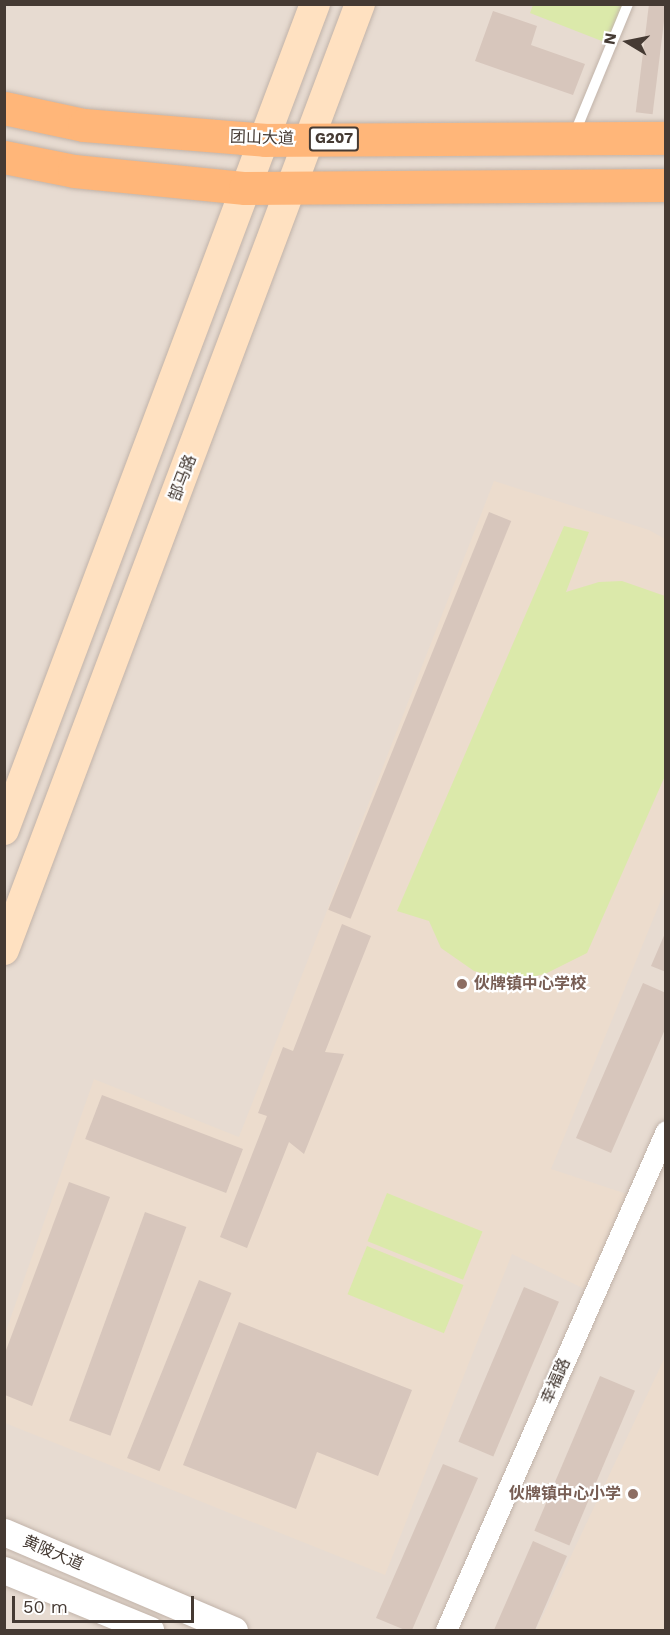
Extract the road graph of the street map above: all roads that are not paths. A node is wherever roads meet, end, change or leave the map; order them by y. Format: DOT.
graph roads {
  1 [pos="315,4"];
  2 [pos="360,4"];
  3 [pos="628,4"];
  4 [pos="4,108"];
  5 [pos="573,138"];
  6 [pos="666,138"];
  7 [pos="312,139"];
  8 [pos="266,140"];
  9 [pos="4,157"];
  10 [pos="666,185"];
  11 [pos="245,188"];
  12 [pos="293,188"];
  13 [pos="4,830"];
  14 [pos="4,950"];
  15 [pos="666,1131"];
  16 [pos="4,1532"];
  17 [pos="4,1570"];
  18 [pos="150,1630"];
  19 [pos="234,1630"];
  20 [pos="446,1630"];
  1 -- 8 [label="main road"];
  2 -- 7 [label="main road, 郜马路"];
  3 -- 5 [label="lane"];
  4 -- 8 [label="highway, 团山大道 / G207"];
  5 -- 6 [label="highway, 团山大道 / G207"];
  5 -- 7 [label="highway, 团山大道 / G207"];
  7 -- 8 [label="highway, 团山大道 / G207"];
  7 -- 12 [label="main road, 郜马路"];
  8 -- 11 [label="main road"];
  9 -- 11 [label="highway"];
  10 -- 12 [label="highway"];
  11 -- 12 [label="highway"];
  11 -- 13 [label="main road"];
  12 -- 14 [label="main road, 郜马路"];
  15 -- 20 [label="street, 幸福路"];
  16 -- 19 [label="street, 黄陂大道"];
  17 -- 18 [label="street, 黄陂大道"];
}
